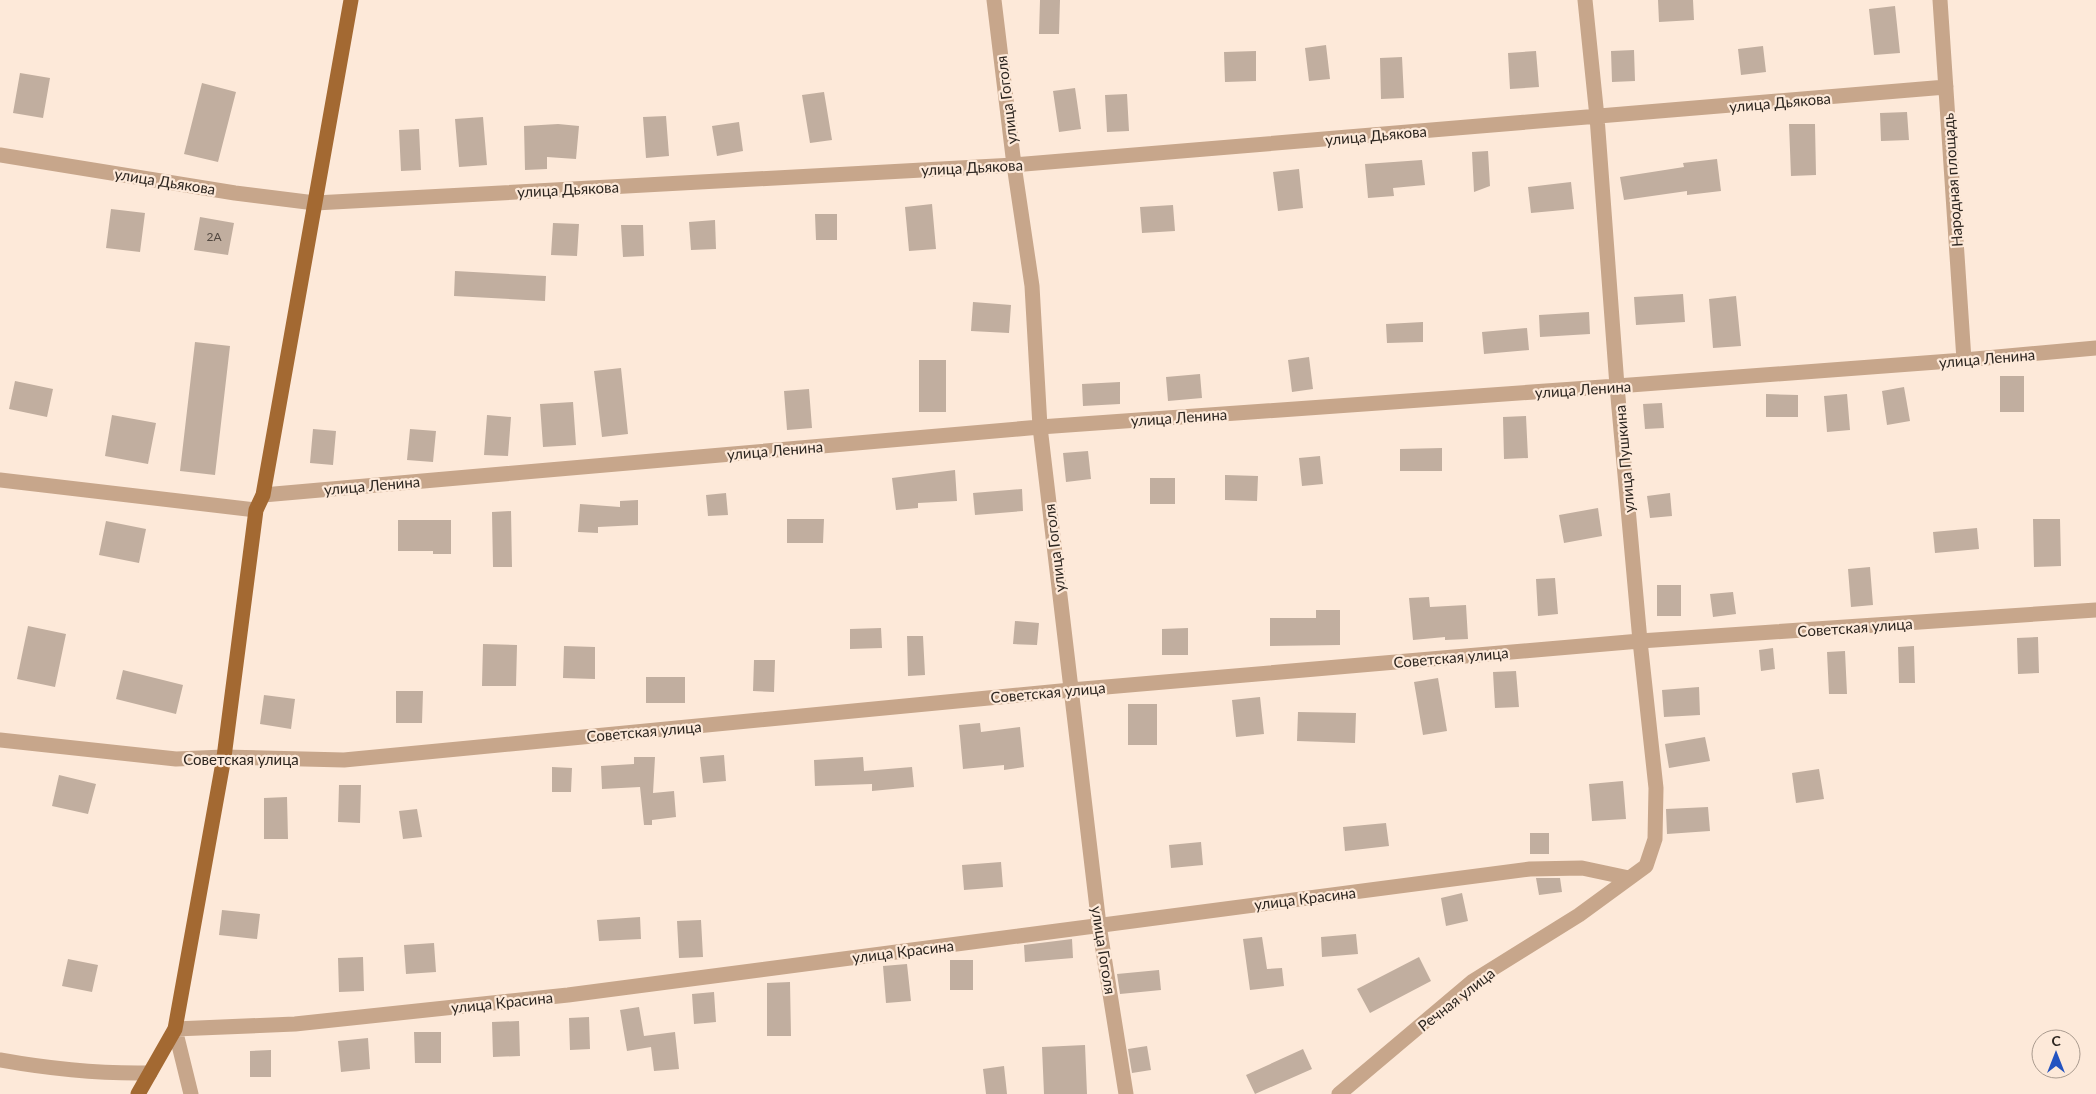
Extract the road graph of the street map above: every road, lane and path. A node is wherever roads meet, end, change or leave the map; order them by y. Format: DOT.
graph roads {
  1 [pos="351,0"];
  2 [pos="994,0"];
  3 [pos="1586,0"];
  4 [pos="1940,0"];
  5 [pos="1946,87"];
  6 [pos="1597,118"];
  7 [pos="0,155"];
  8 [pos="1014,164"];
  9 [pos="315,203"];
  10 [pos="2096,348"];
  11 [pos="1964,360"];
  12 [pos="1617,386"];
  13 [pos="1040,427"];
  14 [pos="0,480"];
  15 [pos="263,495"];
  16 [pos="256,510"];
  17 [pos="2096,610"];
  18 [pos="1640,641"];
  19 [pos="1071,690"];
  20 [pos="0,740"];
  21 [pos="224,757"];
  22 [pos="1630,878"];
  23 [pos="1099,925"];
  24 [pos="176,1029"];
  25 [pos="0,1060"];
  26 [pos="150,1073"];
  27 [pos="138,1094"];
  28 [pos="192,1094"];
  29 [pos="1126,1094"];
  30 [pos="1339,1094"];
  1 -- 9 [label="main road"];
  2 -- 8 [label="street, улица Гоголя"];
  3 -- 6 [label="street, улица Пушкина"];
  4 -- 5 [label="street, Народная площадь"];
  5 -- 6 [label="street, улица Дьякова"];
  5 -- 11 [label="street, Народная площадь"];
  6 -- 8 [label="street, улица Дьякова"];
  6 -- 12 [label="street, улица Пушкина"];
  7 -- 9 [label="street, улица Дьякова"];
  8 -- 9 [label="street, улица Дьякова"];
  8 -- 13 [label="street, улица Гоголя"];
  9 -- 15 [label="main road"];
  10 -- 11 [label="street, улица Ленина"];
  11 -- 12 [label="street, улица Ленина"];
  12 -- 13 [label="street, улица Ленина"];
  12 -- 18 [label="street, улица Пушкина"];
  13 -- 15 [label="street, улица Ленина"];
  13 -- 19 [label="street, улица Гоголя"];
  14 -- 16 [label="street"];
  15 -- 16 [label="main road"];
  16 -- 21 [label="main road"];
  17 -- 18 [label="street, Советская улица"];
  18 -- 19 [label="street, Советская улица"];
  18 -- 22 [label="street, улица Пушкина"];
  19 -- 21 [label="street, Советская улица"];
  19 -- 23 [label="street, улица Гоголя"];
  20 -- 21 [label="street, Советская улица"];
  21 -- 24 [label="main road"];
  22 -- 23 [label="street, улица Красина"];
  22 -- 30 [label="street, Речная улица"];
  23 -- 24 [label="street, улица Красина"];
  23 -- 29 [label="street, улица Гоголя"];
  24 -- 26 [label="main road"];
  24 -- 28 [label="street"];
  25 -- 26 [label="street"];
  26 -- 27 [label="main road"];
}
